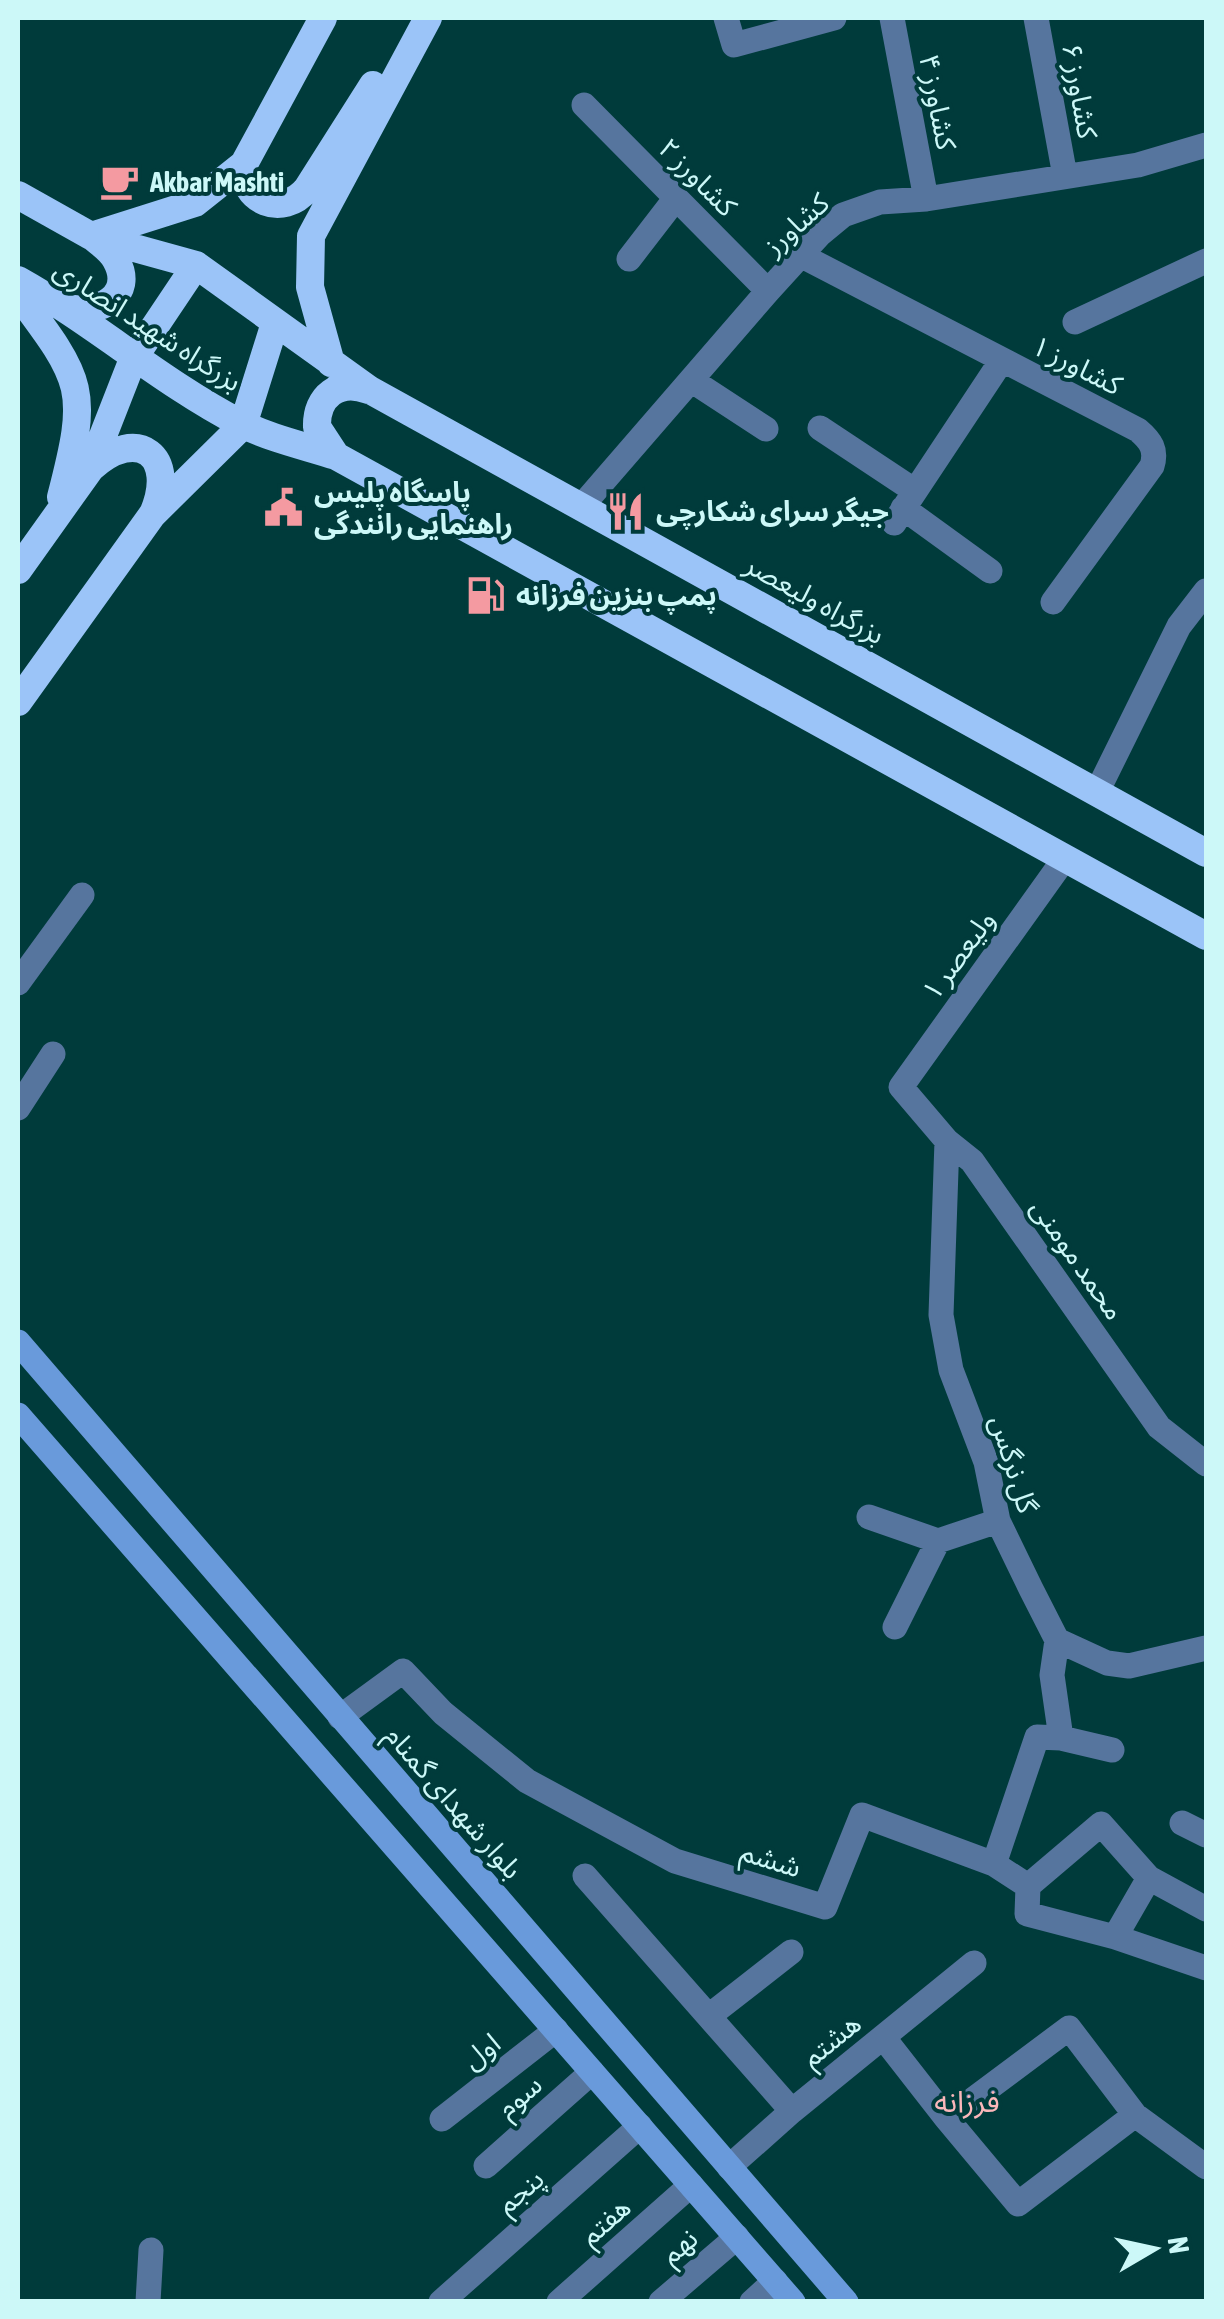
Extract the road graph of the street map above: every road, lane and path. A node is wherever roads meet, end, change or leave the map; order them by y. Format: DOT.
graph roads {
  1 [pos="323,18"];
  2 [pos="428,18"];
  3 [pos="726,18"];
  4 [pos="834,18"];
  5 [pos="892,18"];
  6 [pos="1036,18"];
  7 [pos="405,59"];
  8 [pos="584,105"];
  9 [pos="1206,145"];
  10 [pos="244,164"];
  11 [pos="1065,176"];
  12 [pos="18,196"];
  13 [pos="676,198"];
  14 [pos="926,198"];
  15 [pos="92,236"];
  16 [pos="800,256"];
  17 [pos="629,259"];
  18 [pos="1206,262"];
  19 [pos="196,265"];
  20 [pos="18,280"];
  21 [pos="768,291"];
  22 [pos="18,294"];
  23 [pos="67,308"];
  24 [pos="1075,322"];
  25 [pos="276,323"];
  26 [pos="134,359"];
  27 [pos="1002,360"];
  28 [pos="331,363"];
  29 [pos="690,380"];
  30 [pos="370,390"];
  31 [pos="243,425"];
  32 [pos="820,428"];
  33 [pos="766,429"];
  34 [pos="336,456"];
  35 [pos="90,469"];
  36 [pos="581,507"];
  37 [pos="904,507"];
  38 [pos="57,515"];
  39 [pos="152,515"];
  40 [pos="18,570"];
  41 [pos="990,571"];
  42 [pos="1206,590"];
  43 [pos="1053,602"];
  44 [pos="18,702"];
  45 [pos="1097,792"];
  46 [pos="1206,852"];
  47 [pos="1065,858"];
  48 [pos="82,895"];
  49 [pos="1206,936"];
  50 [pos="18,984"];
  51 [pos="53,1054"];
  52 [pos="901,1087"];
  53 [pos="18,1108"];
  54 [pos="947,1140"];
  55 [pos="18,1342"];
  56 [pos="18,1414"];
  57 [pos="1206,1464"];
  58 [pos="869,1517"];
  59 [pos="998,1521"];
  60 [pos="938,1541"];
  61 [pos="894,1627"];
  62 [pos="1057,1640"];
  63 [pos="1206,1648"];
  64 [pos="340,1716"];
  65 [pos="1061,1738"];
  66 [pos="307,1745"];
  67 [pos="1112,1750"];
  68 [pos="1182,1823"];
  69 [pos="1206,1835"];
  70 [pos="994,1864"];
  71 [pos="585,1876"];
  72 [pos="1149,1878"];
  73 [pos="1028,1886"];
  74 [pos="1206,1909"];
  75 [pos="1116,1938"];
  76 [pos="791,1952"];
  77 [pos="974,1963"];
  78 [pos="1206,1968"];
  79 [pos="709,2016"];
  80 [pos="556,2030"];
  81 [pos="883,2037"];
  82 [pos="592,2072"];
  83 [pos="792,2111"];
  84 [pos="1135,2115"];
  85 [pos="442,2119"];
  86 [pos="948,2119"];
  87 [pos="640,2126"];
  88 [pos="486,2166"];
  89 [pos="729,2167"];
  90 [pos="1206,2167"];
  91 [pos="691,2185"];
  92 [pos="736,2237"];
  93 [pos="151,2250"];
  94 [pos="774,2281"];
  95 [pos="148,2302"];
  96 [pos="441,2302"];
  97 [pos="559,2302"];
  98 [pos="661,2302"];
  99 [pos="752,2302"];
  100 [pos="793,2302"];
  101 [pos="846,2302"];
  1 -- 10 [label="highway"];
  2 -- 7 [label="highway"];
  3 -- 4 [label="street"];
  5 -- 14 [label="street, کشاورز ۴"];
  6 -- 11 [label="street, کشاورز ۶"];
  7 -- 10 [label="highway"];
  7 -- 28 [label="highway"];
  8 -- 13 [label="street, کشاورز ۲"];
  9 -- 11 [label="street, کشاورز"];
  10 -- 15 [label="highway"];
  11 -- 14 [label="street, کشاورز"];
  12 -- 15 [label="highway, بزرگراه شهید انصاری"];
  13 -- 17 [label="street"];
  13 -- 21 [label="street, کشاورز ۲"];
  14 -- 16 [label="street, کشاورز"];
  15 -- 19 [label="highway, بزرگراه شهید انصاری"];
  15 -- 23 [label="highway"];
  16 -- 21 [label="street, کشاورز"];
  16 -- 27 [label="street, کشاورز ۱"];
  18 -- 24 [label="street"];
  19 -- 25 [label="highway, بزرگراه ولیعصر"];
  19 -- 26 [label="highway"];
  20 -- 23 [label="highway, بزرگراه شهید انصاری"];
  21 -- 29 [label="street, کشاورز"];
  22 -- 38 [label="highway"];
  23 -- 26 [label="highway, بزرگراه شهید انصاری"];
  25 -- 28 [label="highway, بزرگراه ولیعصر"];
  25 -- 31 [label="highway"];
  26 -- 31 [label="highway, بزرگراه شهید انصاری"];
  26 -- 35 [label="highway"];
  27 -- 37 [label="street"];
  27 -- 43 [label="street, کشاورز ۱"];
  28 -- 30 [label="highway, بزرگراه ولیعصر"];
  29 -- 33 [label="street"];
  29 -- 36 [label="street, کشاورز"];
  30 -- 34 [label="highway"];
  30 -- 36 [label="highway, بزرگراه ولیعصر"];
  31 -- 34 [label="highway"];
  31 -- 39 [label="highway"];
  32 -- 37 [label="street"];
  34 -- 47 [label="highway"];
  35 -- 38 [label="highway"];
  35 -- 39 [label="highway"];
  36 -- 45 [label="highway, بزرگراه ولیعصر"];
  37 -- 41 [label="street"];
  38 -- 40 [label="highway"];
  39 -- 44 [label="highway"];
  42 -- 45 [label="street"];
  45 -- 46 [label="highway, بزرگراه ولیعصر"];
  47 -- 49 [label="highway"];
  47 -- 52 [label="street, ولیعصر ۱"];
  48 -- 50 [label="street"];
  51 -- 53 [label="street"];
  52 -- 54 [label="street, محمد مومنی"];
  54 -- 57 [label="street, محمد مومنی"];
  54 -- 59 [label="street, گل نرگس"];
  55 -- 64 [label="main road, بلوار شهدای گمنام"];
  56 -- 66 [label="main road"];
  58 -- 60 [label="street"];
  59 -- 60 [label="street"];
  59 -- 62 [label="street, گل نرگس"];
  60 -- 61 [label="street"];
  62 -- 63 [label="street"];
  62 -- 65 [label="street"];
  64 -- 66 [label="main road"];
  64 -- 70 [label="street, ششم"];
  64 -- 89 [label="main road, بلوار شهدای گمنام"];
  65 -- 67 [label="street"];
  65 -- 70 [label="street"];
  66 -- 80 [label="main road"];
  68 -- 69 [label="street"];
  70 -- 73 [label="street"];
  71 -- 79 [label="street"];
  72 -- 73 [label="street"];
  72 -- 74 [label="street"];
  72 -- 75 [label="street"];
  73 -- 75 [label="street"];
  75 -- 78 [label="street"];
  76 -- 79 [label="street"];
  77 -- 81 [label="street, هشتم"];
  79 -- 83 [label="street"];
  80 -- 82 [label="main road"];
  80 -- 85 [label="street, اول"];
  81 -- 83 [label="street, هشتم"];
  81 -- 86 [label="street"];
  82 -- 87 [label="main road"];
  82 -- 88 [label="street, سوم"];
  83 -- 89 [label="street, هشتم"];
  84 -- 86 [label="street"];
  84 -- 86 [label="street"];
  84 -- 90 [label="street"];
  87 -- 91 [label="main road"];
  87 -- 96 [label="street, پنجم"];
  89 -- 101 [label="main road, بلوار شهدای گمنام"];
  91 -- 92 [label="main road"];
  91 -- 97 [label="street, هفتم"];
  92 -- 94 [label="main road"];
  92 -- 98 [label="street, نهم"];
  93 -- 95 [label="street"];
  94 -- 99 [label="street"];
  94 -- 100 [label="main road"];
}
